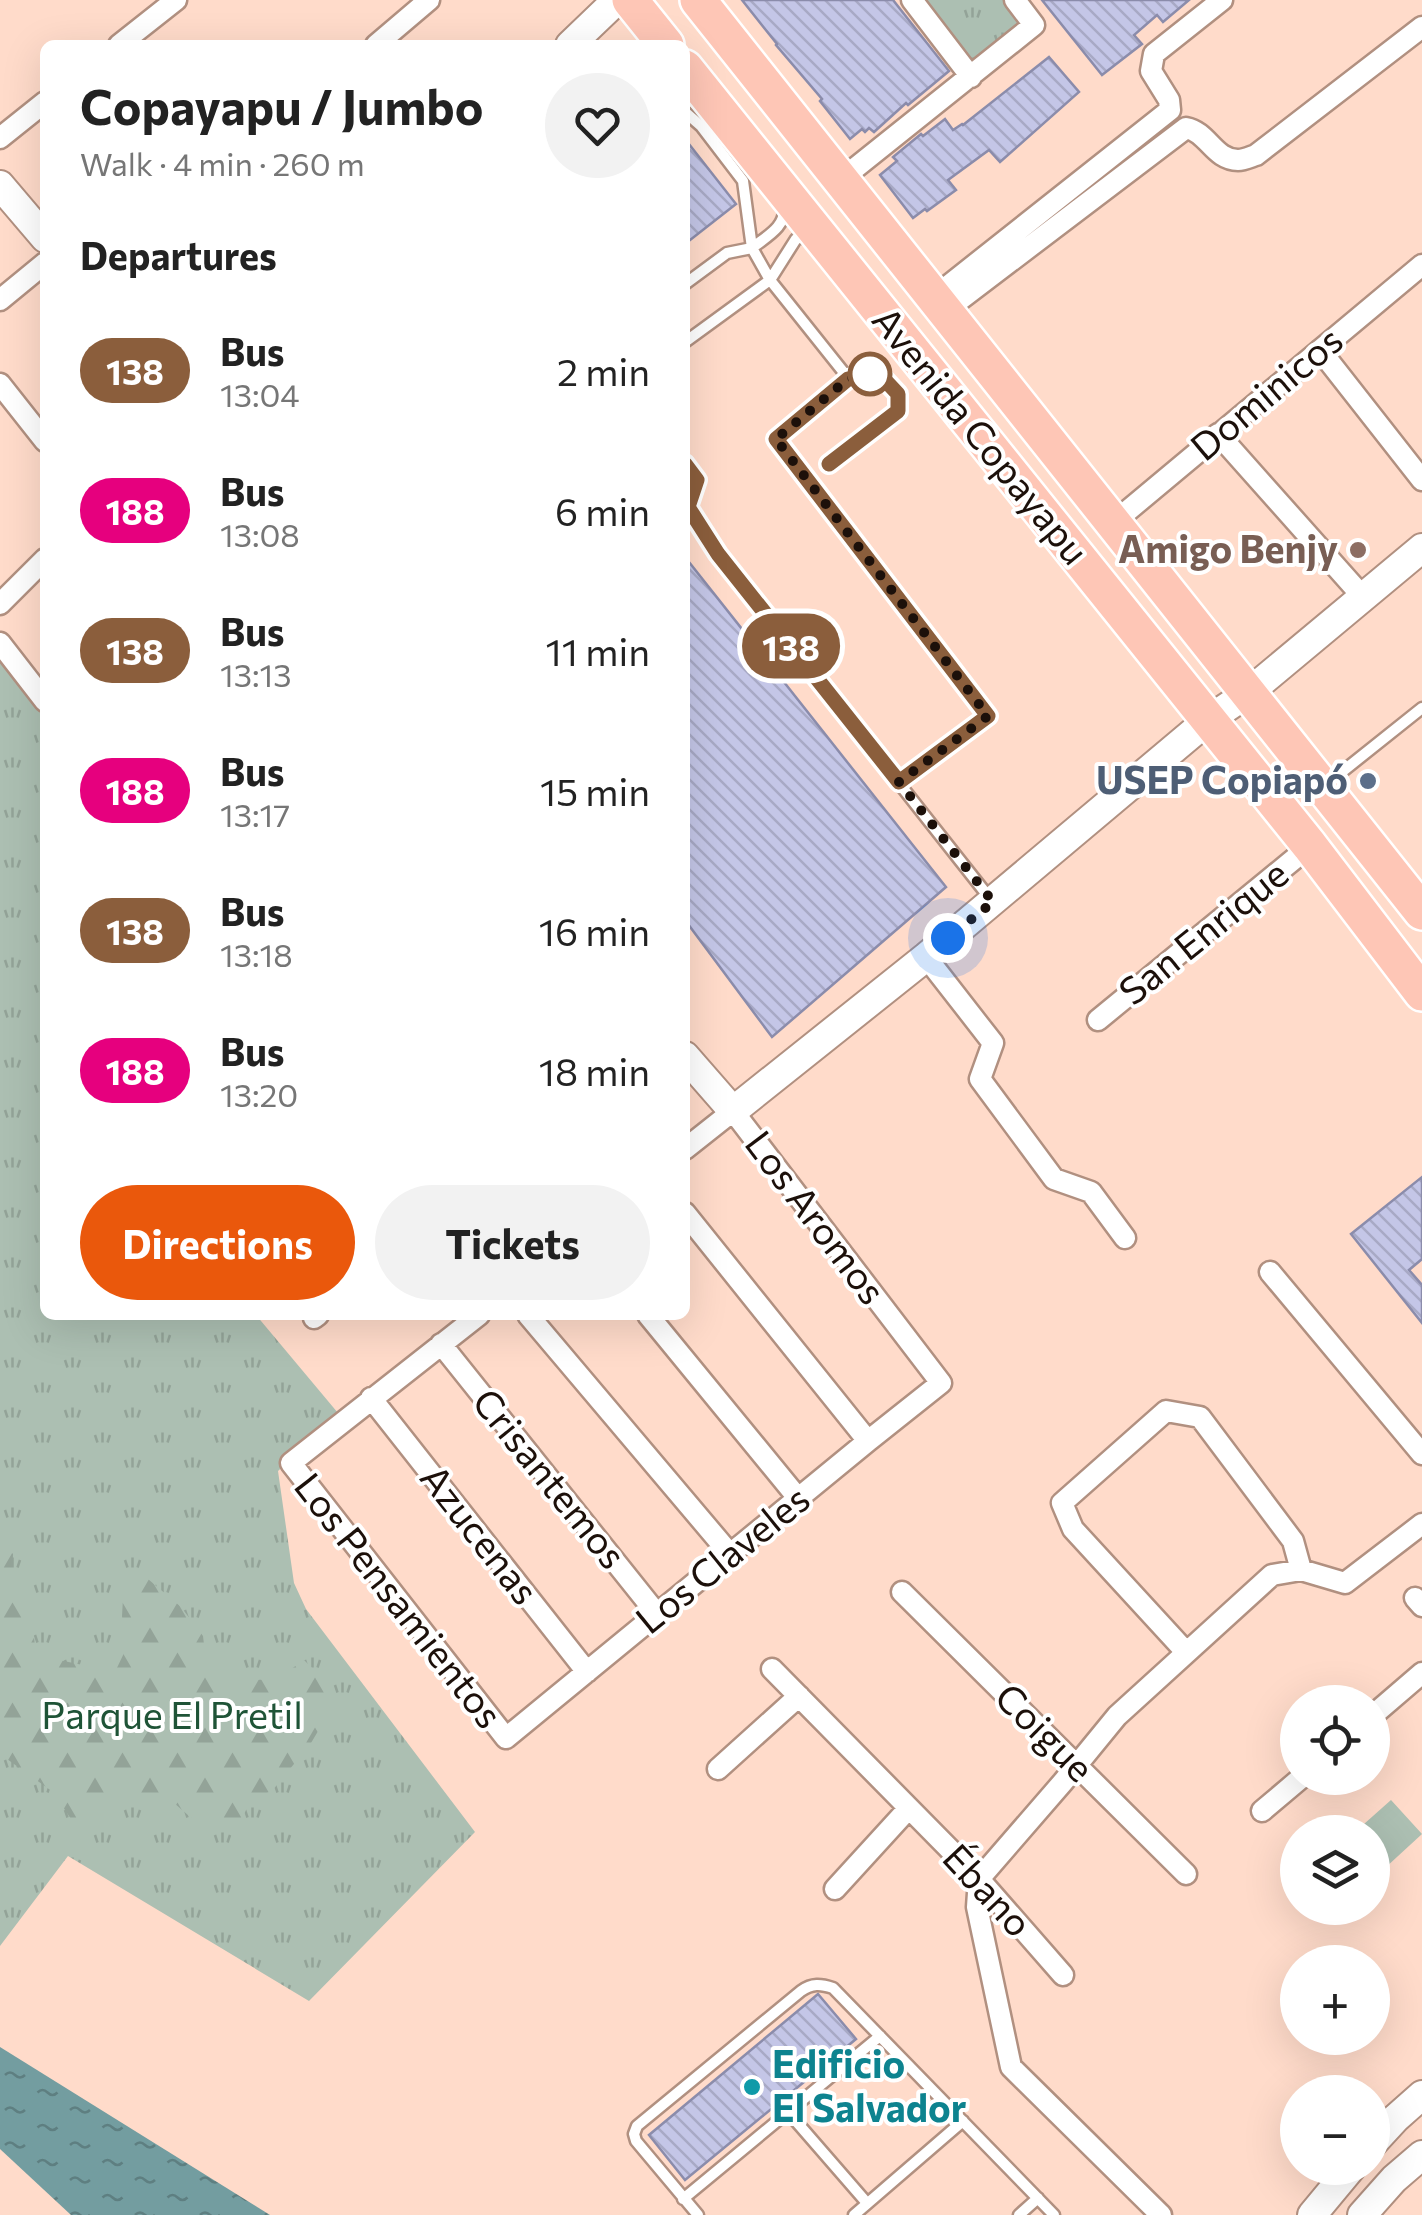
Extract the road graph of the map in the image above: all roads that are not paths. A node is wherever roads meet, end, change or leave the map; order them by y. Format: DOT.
graph roads {
  1 [pos="176,0"];
  2 [pos="429,0"];
  3 [pos="617,0"];
  4 [pos="630,0"];
  5 [pos="698,0"];
  6 [pos="912,0"];
  7 [pos="1014,0"];
  8 [pos="1222,0"];
  9 [pos="1422,26"];
  10 [pos="124,40"];
  11 [pos="382,40"];
  12 [pos="575,40"];
  13 [pos="662,40"];
  14 [pos="690,74"];
  15 [pos="971,77"];
  16 [pos="40,106"];
  17 [pos="690,116"];
  18 [pos="0,138"];
  19 [pos="840,181"];
  20 [pos="778,184"];
  21 [pos="0,185"];
  22 [pos="40,232"];
  23 [pos="827,244"];
  24 [pos="752,248"];
  25 [pos="40,267"];
  26 [pos="1420,270"];
  27 [pos="690,280"];
  28 [pos="770,280"];
  29 [pos="0,300"];
  30 [pos="939,304"];
  31 [pos="690,338"];
  32 [pos="1320,350"];
  33 [pos="848,379"];
  34 [pos="0,384"];
  35 [pos="1218,434"];
  36 [pos="40,435"];
  37 [pos="829,464"];
  38 [pos="690,471"];
  39 [pos="1072,472"];
  40 [pos="1422,480"];
  41 [pos="690,501"];
  42 [pos="1034,502"];
  43 [pos="690,510"];
  44 [pos="1114,524"];
  45 [pos="1422,548"];
  46 [pos="40,563"];
  47 [pos="1363,597"];
  48 [pos="0,604"];
  49 [pos="0,643"];
  50 [pos="40,690"];
  51 [pos="1248,693"];
  52 [pos="1422,708"];
  53 [pos="1208,720"];
  54 [pos="899,782"];
  55 [pos="1323,787"];
  56 [pos="1310,846"];
  57 [pos="993,902"];
  58 [pos="1422,912"];
  59 [pos="926,957"];
  60 [pos="1422,994"];
  61 [pos="1098,1020"];
  62 [pos="690,1062"];
  63 [pos="732,1110"];
  64 [pos="690,1145"];
  65 [pos="690,1220"];
  66 [pos="1125,1238"];
  67 [pos="1270,1272"];
  68 [pos="472,1320"];
  69 [pos="532,1320"];
  70 [pos="652,1320"];
  71 [pos="441,1344"];
  72 [pos="942,1384"];
  73 [pos="371,1398"];
  74 [pos="868,1441"];
  75 [pos="1422,1454"];
  76 [pos="798,1498"];
  77 [pos="1422,1524"];
  78 [pos="730,1554"];
  79 [pos="1301,1570"];
  80 [pos="902,1592"];
  81 [pos="657,1614"];
  82 [pos="1186,1652"];
  83 [pos="772,1668"];
  84 [pos="587,1672"];
  85 [pos="1422,1673"];
  86 [pos="799,1696"];
  87 [pos="1390,1701"];
  88 [pos="506,1738"];
  89 [pos="1076,1766"];
  90 [pos="718,1769"];
  91 [pos="1281,1795"];
  92 [pos="909,1808"];
  93 [pos="1262,1811"];
  94 [pos="1186,1874"];
  95 [pos="978,1879"];
  96 [pos="835,1889"];
  97 [pos="1063,1975"];
  98 [pos="880,2036"];
  99 [pos="1422,2095"];
  100 [pos="788,2112"];
  101 [pos="963,2122"];
  102 [pos="1390,2124"];
  103 [pos="1422,2155"];
  104 [pos="1337,2185"];
  105 [pos="1038,2198"];
  106 [pos="683,2199"];
  107 [pos="868,2203"];
  108 [pos="698,2215"];
  109 [pos="854,2215"];
  110 [pos="1019,2215"];
  111 [pos="1054,2215"];
  112 [pos="1161,2215"];
  113 [pos="1312,2215"];
  114 [pos="1362,2215"];
  1 -- 10 [label="street"];
  2 -- 11 [label="street"];
  3 -- 12 [label="street"];
  4 -- 13 [label="highway"];
  5 -- 19 [label="highway, Avenida Copayapu"];
  6 -- 15 [label="street"];
  7 -- 15 [label="street"];
  8 -- 30 [label="street"];
  9 -- 30 [label="street"];
  14 -- 20 [label="highway, Avenida Copayapu"];
  15 -- 19 [label="street"];
  16 -- 18 [label="street"];
  17 -- 24 [label="lane"];
  19 -- 30 [label="highway, Avenida Copayapu"];
  20 -- 23 [label="highway, Avenida Copayapu"];
  20 -- 24 [label="lane"];
  21 -- 22 [label="street"];
  23 -- 28 [label="lane"];
  23 -- 42 [label="highway, Avenida Copayapu"];
  24 -- 27 [label="lane"];
  24 -- 28 [label="lane"];
  25 -- 29 [label="street"];
  26 -- 32 [label="street, Dominicos"];
  28 -- 31 [label="lane"];
  28 -- 33 [label="lane"];
  30 -- 39 [label="highway, Avenida Copayapu"];
  32 -- 35 [label="street, Dominicos"];
  32 -- 40 [label="street"];
  33 -- 37 [label="lane"];
  33 -- 54 [label="lane"];
  34 -- 36 [label="street"];
  35 -- 44 [label="street, Dominicos"];
  35 -- 47 [label="street"];
  38 -- 41 [label="lane"];
  39 -- 42 [label="highway"];
  39 -- 44 [label="highway, Avenida Copayapu"];
  42 -- 53 [label="highway, Avenida Copayapu"];
  43 -- 54 [label="lane"];
  44 -- 51 [label="highway, Avenida Copayapu"];
  45 -- 47 [label="street"];
  46 -- 48 [label="street"];
  47 -- 51 [label="street"];
  49 -- 50 [label="street"];
  51 -- 53 [label="street"];
  51 -- 55 [label="highway, Avenida Copayapu"];
  52 -- 55 [label="lane"];
  53 -- 56 [label="highway, Avenida Copayapu"];
  53 -- 57 [label="street"];
  54 -- 57 [label="lane"];
  55 -- 58 [label="highway, Avenida Copayapu"];
  56 -- 60 [label="highway, Avenida Copayapu"];
  56 -- 61 [label="street, San Enrique"];
  57 -- 59 [label="street"];
  59 -- 63 [label="street"];
  59 -- 66 [label="street"];
  62 -- 63 [label="street, Los Aromos"];
  63 -- 64 [label="street"];
  63 -- 72 [label="street, Los Aromos"];
  65 -- 74 [label="street"];
  67 -- 75 [label="street"];
  68 -- 71 [label="street"];
  69 -- 78 [label="street"];
  70 -- 76 [label="street"];
  71 -- 73 [label="street"];
  71 -- 81 [label="street, Crisantemos"];
  72 -- 74 [label="street, Los Claveles"];
  73 -- 84 [label="street, Azucenas"];
  73 -- 88 [label="street, Los Pensamientos"];
  74 -- 76 [label="street, Los Claveles"];
  76 -- 78 [label="street, Los Claveles"];
  77 -- 79 [label="street"];
  78 -- 81 [label="street, Los Claveles"];
  79 -- 82 [label="street"];
  79 -- 82 [label="street"];
  80 -- 89 [label="street, Coigue"];
  81 -- 84 [label="street, Los Claveles"];
  82 -- 89 [label="street"];
  83 -- 86 [label="street, Ébano"];
  84 -- 88 [label="street, Los Claveles"];
  85 -- 87 [label="street"];
  86 -- 90 [label="street"];
  86 -- 92 [label="street, Ébano"];
  89 -- 94 [label="street, Coigue"];
  89 -- 95 [label="street"];
  91 -- 93 [label="street"];
  92 -- 95 [label="street, Ébano"];
  92 -- 96 [label="street"];
  95 -- 97 [label="street, Ébano"];
  95 -- 112 [label="street"];
  98 -- 100 [label="lane"];
  98 -- 101 [label="lane"];
  98 -- 106 [label="lane"];
  99 -- 102 [label="street"];
  100 -- 106 [label="lane"];
  100 -- 107 [label="lane"];
  101 -- 105 [label="lane"];
  101 -- 107 [label="lane"];
  103 -- 114 [label="street"];
  104 -- 113 [label="street"];
  105 -- 110 [label="lane"];
  105 -- 111 [label="lane"];
  106 -- 108 [label="lane"];
  107 -- 109 [label="lane"];
}
